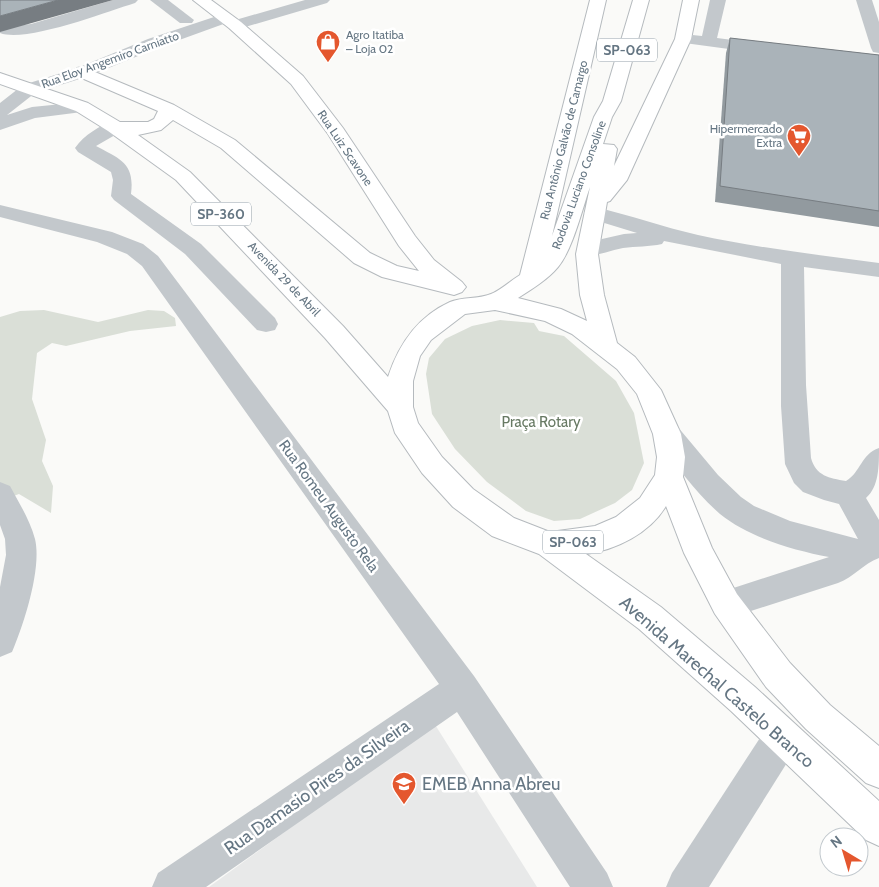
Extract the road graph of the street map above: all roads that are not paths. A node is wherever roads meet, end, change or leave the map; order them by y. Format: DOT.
graph roads {
  1 [pos="130,0"];
  2 [pos="158,0"];
  3 [pos="201,0"];
  4 [pos="322,0"];
  5 [pos="598,0"];
  6 [pos="642,0"];
  7 [pos="691,0"];
  8 [pos="718,0"];
  9 [pos="864,0"];
  10 [pos="186,20"];
  11 [pos="230,22"];
  12 [pos="0,26"];
  13 [pos="684,31"];
  14 [pos="710,35"];
  15 [pos="786,52"];
  16 [pos="875,55"];
  17 [pos="83,72"];
  18 [pos="0,78"];
  19 [pos="29,90"];
  20 [pos="612,101"];
  21 [pos="82,107"];
  22 [pos="168,109"];
  23 [pos="0,112"];
  24 [pos="0,124"];
  25 [pos="115,127"];
  26 [pos="0,210"];
  27 [pos="596,210"];
  28 [pos="693,242"];
  29 [pos="588,249"];
  30 [pos="792,258"];
  31 [pos="879,270"];
  32 [pos="530,279"];
  33 [pos="454,287"];
  34 [pos="488,302"];
  35 [pos="266,324"];
  36 [pos="606,346"];
  37 [pos="400,407"];
  38 [pos="667,434"];
  39 [pos="879,459"];
  40 [pos="668,477"];
  41 [pos="849,493"];
  42 [pos="0,494"];
  43 [pos="550,544"];
  44 [pos="871,548"];
  45 [pos="726,604"];
  46 [pos="0,641"];
  47 [pos="462,688"];
  48 [pos="782,737"];
  49 [pos="879,770"];
  50 [pos="879,827"];
  51 [pos="172,887"];
  52 [pos="593,887"];
  53 [pos="686,887"];
  1 -- 12 [label="street"];
  2 -- 10 [label="street"];
  3 -- 11 [label="main road, Rua Luiz Scavone"];
  4 -- 11 [label="street, Rua Eloy Angemiro Carniatto"];
  5 -- 32 [label="main road, Rua Antônio Galvão de Camargo"];
  6 -- 20 [label="main road, Rodovia Luciano Consoline / SP-063"];
  7 -- 13 [label="main road"];
  8 -- 14 [label="street"];
  9 -- 16 [label="street"];
  11 -- 17 [label="street, Rua Eloy Angemiro Carniatto"];
  11 -- 33 [label="main road, Rua Luiz Scavone"];
  13 -- 14 [label="street"];
  13 -- 27 [label="main road"];
  14 -- 15 [label="street"];
  17 -- 19 [label="street, Rua Eloy Angemiro Carniatto"];
  17 -- 22 [label="main road"];
  18 -- 19 [label="main road, Avenida 29 de Abril / SP-360"];
  19 -- 21 [label="main road, Avenida 29 de Abril / SP-360"];
  19 -- 23 [label="street, Rua Eloy Angemiro Carniatto"];
  20 -- 27 [label="main road, Rodovia Luciano Consoline / SP-063"];
  20 -- 32 [label="main road, Rodovia Luciano Consoline / SP-063"];
  21 -- 24 [label="street"];
  21 -- 25 [label="main road, Avenida 29 de Abril / SP-360"];
  22 -- 25 [label="main road"];
  22 -- 33 [label="main road"];
  25 -- 35 [label="street"];
  25 -- 37 [label="main road, Avenida 29 de Abril / SP-360"];
  26 -- 47 [label="street, Rua Romeu Augusto Rela"];
  27 -- 28 [label="street"];
  27 -- 29 [label="main road, Rodovia Luciano Consoline / SP-063"];
  28 -- 29 [label="street"];
  28 -- 30 [label="street"];
  29 -- 36 [label="main road, Rodovia Luciano Consoline / SP-063"];
  30 -- 31 [label="street"];
  30 -- 41 [label="street"];
  32 -- 34 [label="main road, Rodovia Luciano Consoline / SP-063"];
  33 -- 34 [label="main road, Rua Luiz Scavone"];
  34 -- 36 [label="main road, SP-063"];
  34 -- 37 [label="main road, SP-063"];
  36 -- 38 [label="main road, SP-063"];
  37 -- 43 [label="main road, SP-063"];
  38 -- 40 [label="main road, SP-063"];
  38 -- 44 [label="street"];
  39 -- 41 [label="street"];
  40 -- 43 [label="main road, SP-063"];
  40 -- 45 [label="main road, SP-063"];
  41 -- 44 [label="street"];
  42 -- 46 [label="street"];
  43 -- 48 [label="main road, Avenida Marechal Castelo Branco / SP-063"];
  44 -- 45 [label="street"];
  45 -- 49 [label="main road, SP-063"];
  47 -- 51 [label="street, Rua Damasio Pires da Silveira"];
  47 -- 52 [label="street, Rua Romeu Augusto Rela"];
  48 -- 50 [label="main road, Avenida Marechal Castelo Branco / SP-063"];
  48 -- 53 [label="street"];
}
